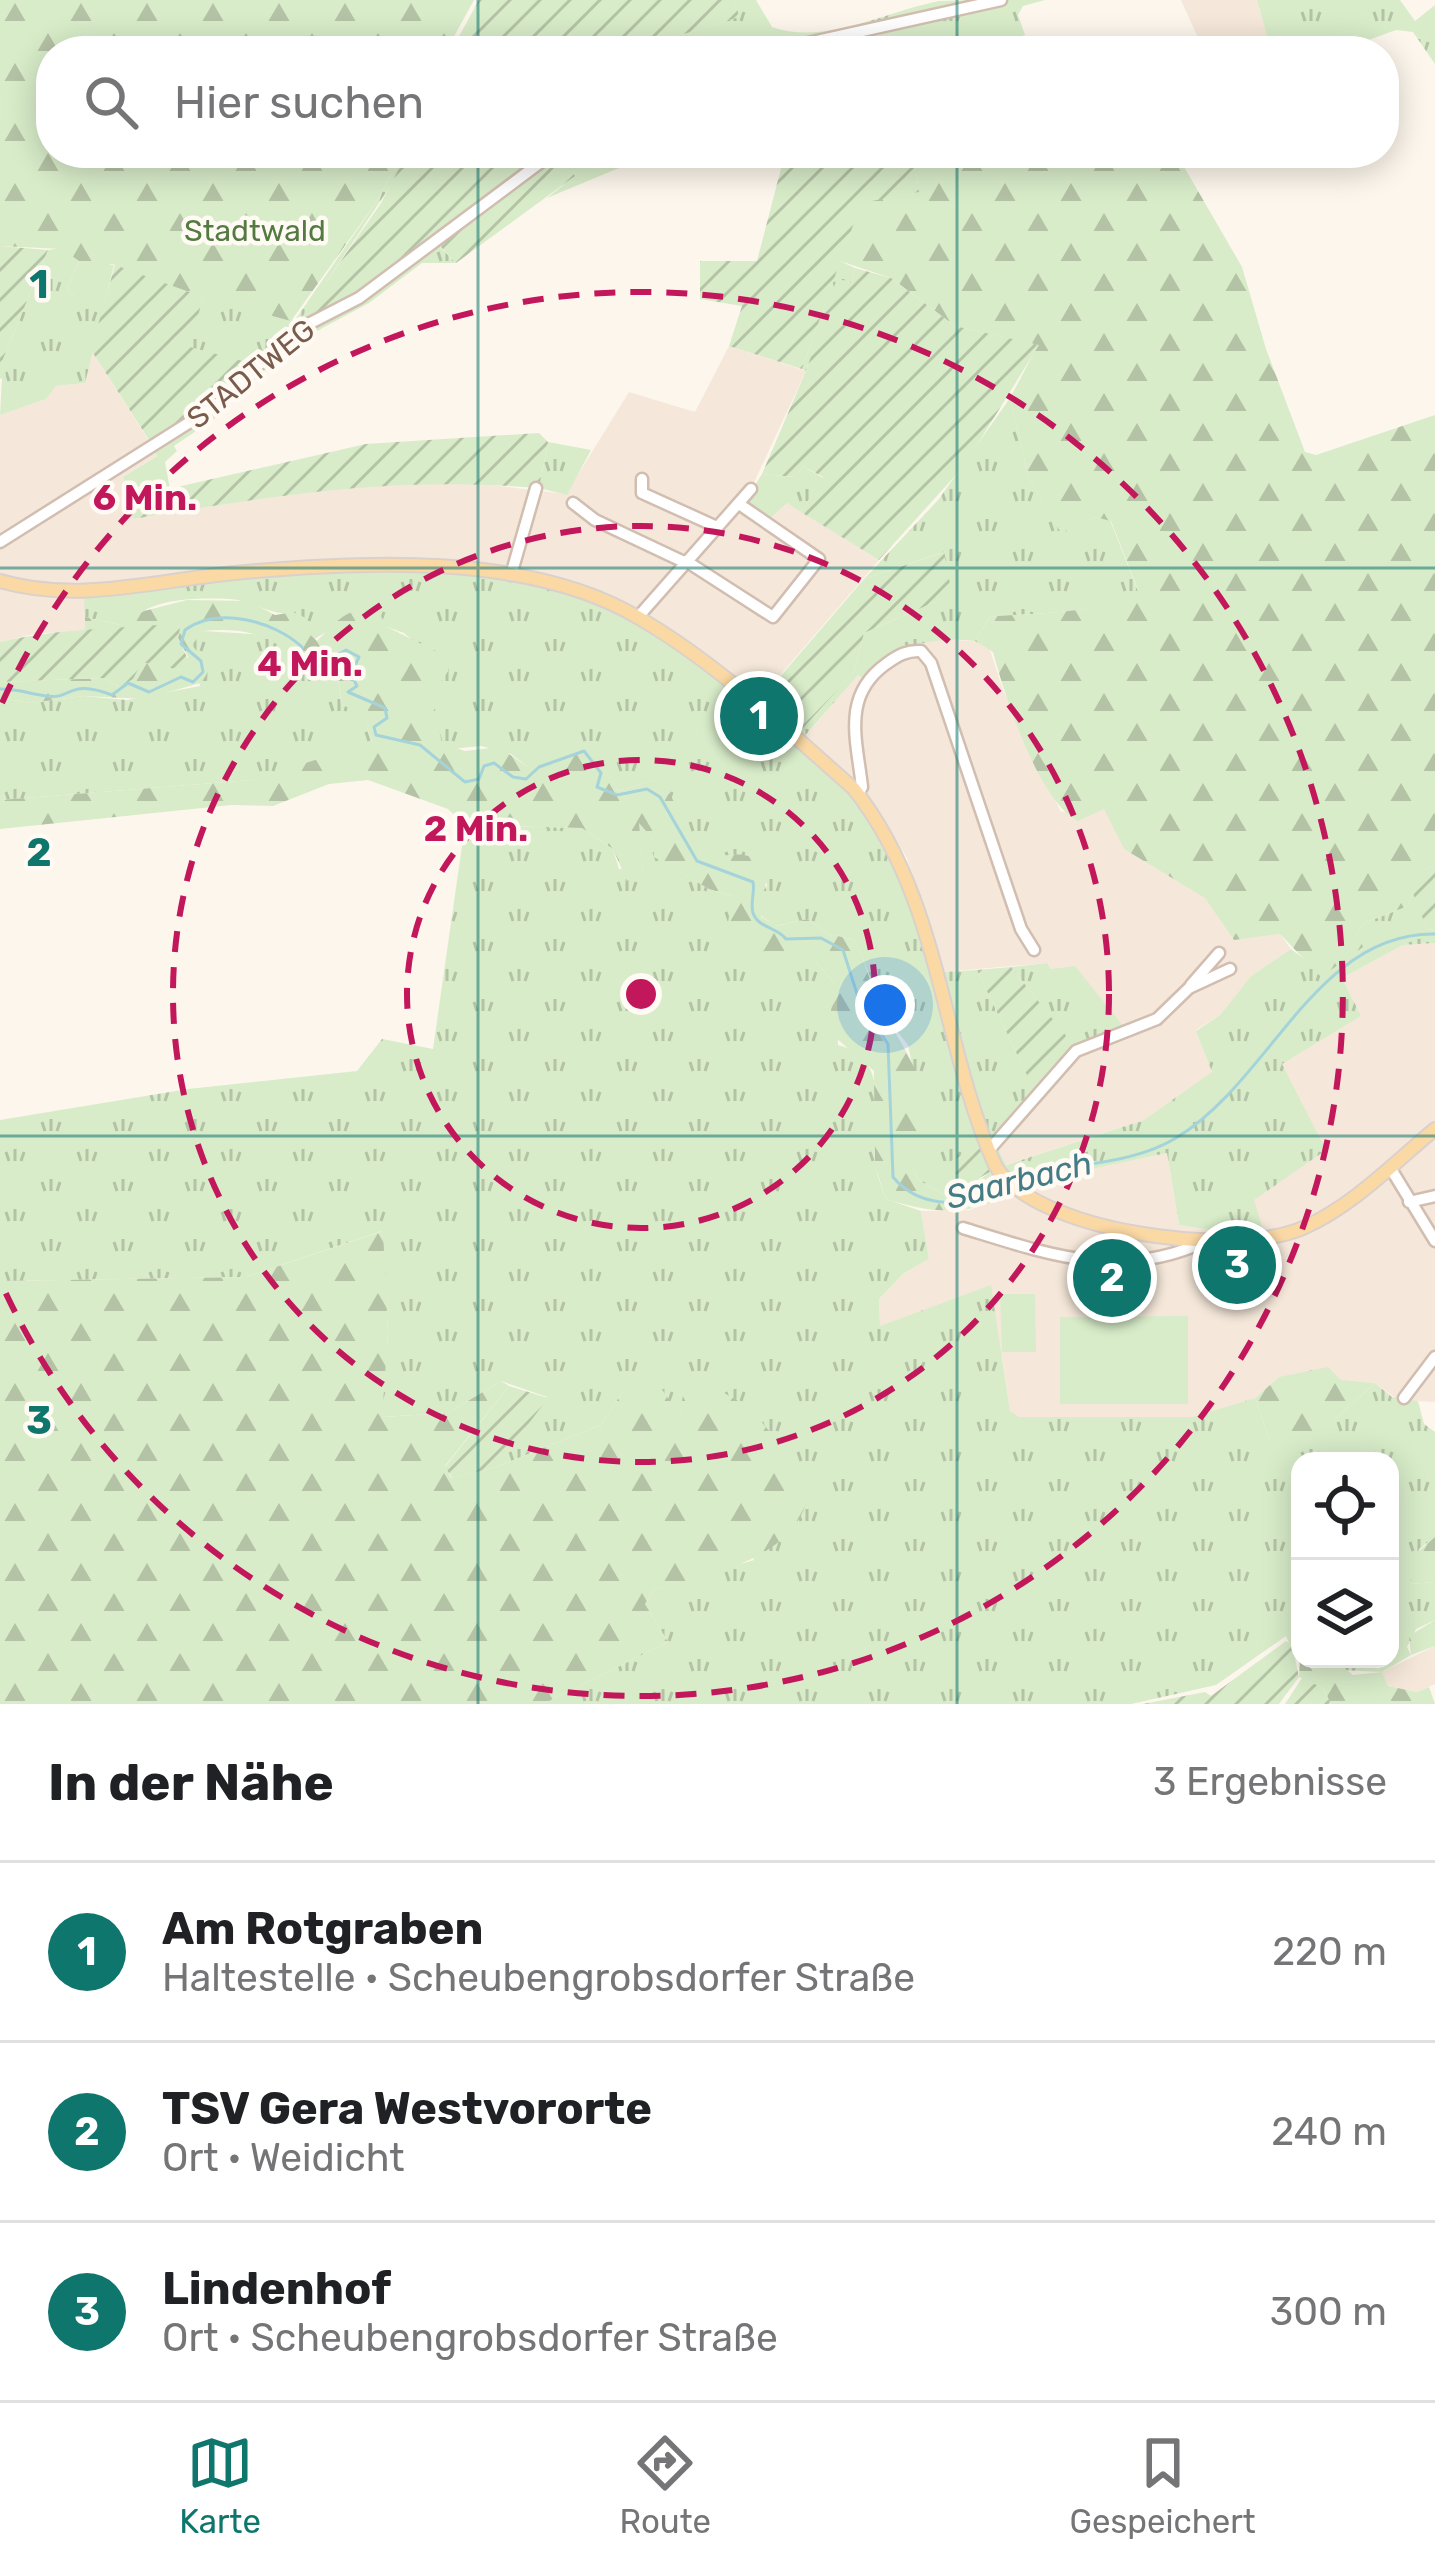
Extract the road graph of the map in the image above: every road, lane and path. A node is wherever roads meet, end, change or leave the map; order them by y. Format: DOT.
graph roads {
  1 [pos="1001,0"];
  2 [pos="839,36"];
  3 [pos="533,168"];
  4 [pos="642,479"];
  5 [pos="536,488"];
  6 [pos="751,489"];
  7 [pos="573,503"];
  8 [pos="739,504"];
  9 [pos="717,527"];
  10 [pos="0,542"];
  11 [pos="685,561"];
  12 [pos="511,575"];
  13 [pos="0,581"];
  14 [pos="638,617"];
  15 [pos="858,794"];
  16 [pos="1034,950"];
  17 [pos="1219,953"];
  18 [pos="1230,969"];
  19 [pos="1190,988"];
  20 [pos="1435,1129"];
  21 [pos="989,1150"];
  22 [pos="1391,1169"];
  23 [pos="1435,1196"];
  24 [pos="1409,1202"];
  25 [pos="963,1228"];
  26 [pos="1435,1241"];
  27 [pos="1204,1242"];
  28 [pos="1435,1357"];
  29 [pos="1404,1398"];
  1 -- 2 [label="street"];
  3 -- 10 [label="street, STADTWEG"];
  4 -- 9 [label="street"];
  5 -- 12 [label="street"];
  6 -- 8 [label="street"];
  7 -- 11 [label="street"];
  8 -- 9 [label="street"];
  8 -- 11 [label="street"];
  9 -- 11 [label="street"];
  11 -- 14 [label="street"];
  12 -- 13 [label="main road"];
  12 -- 14 [label="main road"];
  14 -- 15 [label="main road"];
  15 -- 16 [label="street"];
  15 -- 21 [label="main road"];
  17 -- 19 [label="street"];
  18 -- 19 [label="street"];
  19 -- 21 [label="street"];
  20 -- 22 [label="main road"];
  21 -- 27 [label="main road"];
  22 -- 24 [label="street"];
  22 -- 27 [label="main road"];
  23 -- 24 [label="street"];
  24 -- 26 [label="street"];
  25 -- 27 [label="street"];
  28 -- 29 [label="street"];
}
